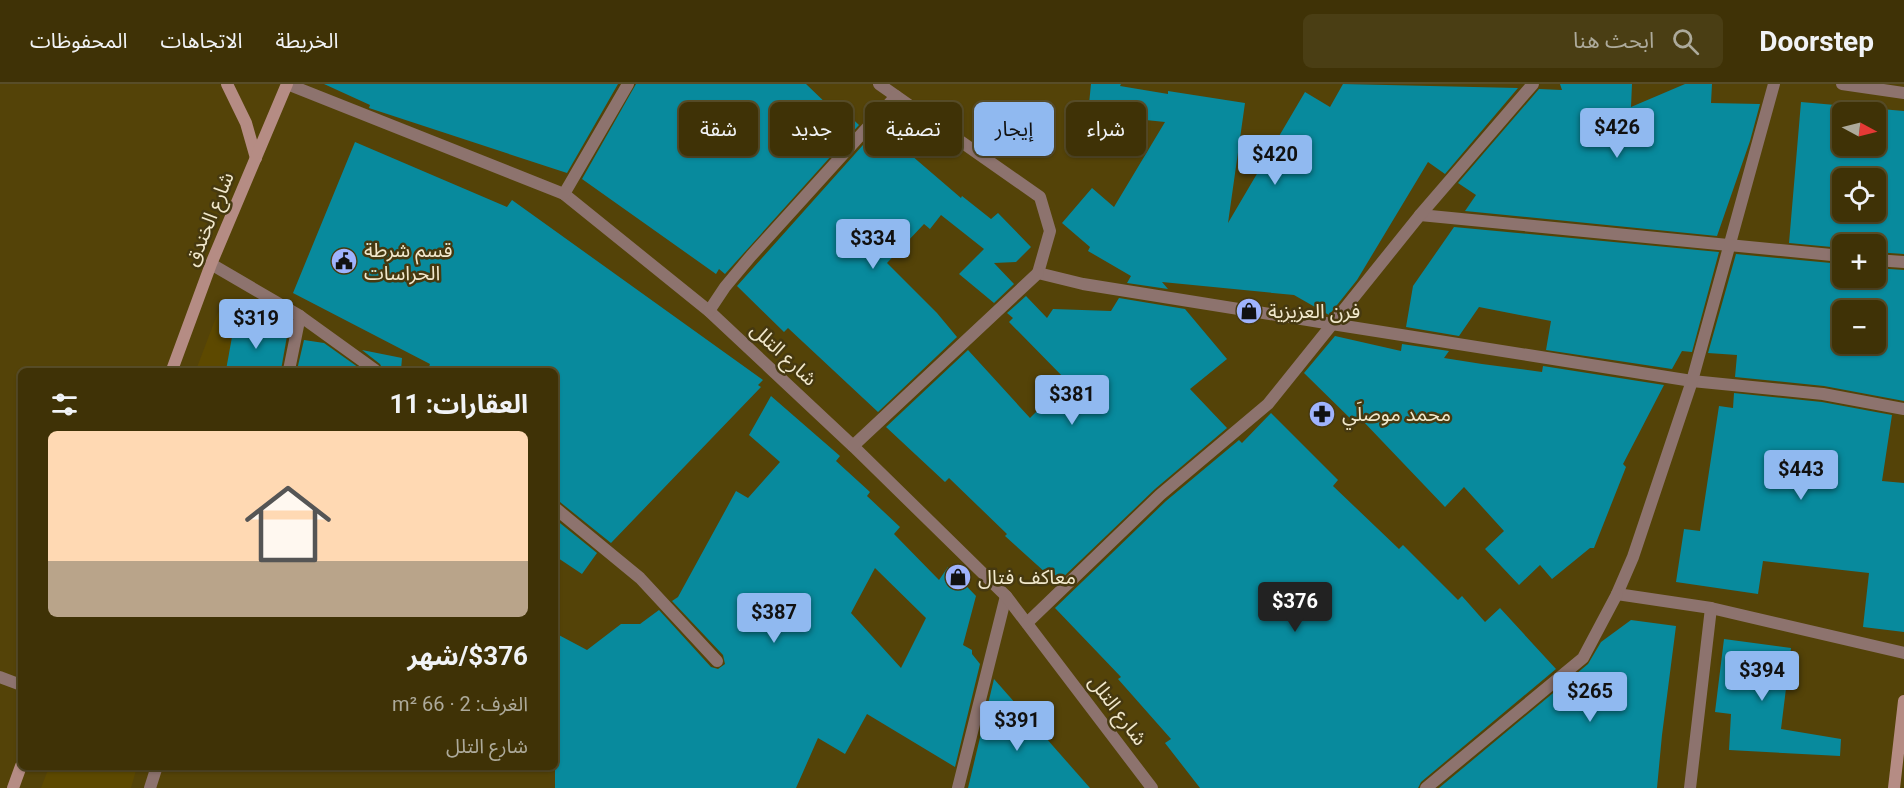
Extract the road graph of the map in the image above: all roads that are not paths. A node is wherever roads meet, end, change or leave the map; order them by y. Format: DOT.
graph roads {
  1 [pos="227,84"];
  2 [pos="287,84"];
  3 [pos="628,84"];
  4 [pos="879,84"];
  5 [pos="1533,84"];
  6 [pos="1774,84"];
  7 [pos="1842,84"];
  8 [pos="1904,93"];
  9 [pos="896,96"];
  10 [pos="256,158"];
  11 [pos="564,194"];
  12 [pos="1420,215"];
  13 [pos="1728,246"];
  14 [pos="1832,255"];
  15 [pos="1886,261"];
  16 [pos="1904,262"];
  17 [pos="212,264"];
  18 [pos="1038,273"];
  19 [pos="709,311"];
  20 [pos="300,316"];
  21 [pos="1332,324"];
  22 [pos="173,368"];
  23 [pos="289,368"];
  24 [pos="372,368"];
  25 [pos="1692,381"];
  26 [pos="1904,409"];
  27 [pos="854,446"];
  28 [pos="558,510"];
  29 [pos="1617,594"];
  30 [pos="1006,596"];
  31 [pos="1711,608"];
  32 [pos="1027,623"];
  33 [pos="1904,653"];
  34 [pos="717,661"];
  35 [pos="0,677"];
  36 [pos="18,684"];
  37 [pos="1904,701"];
  38 [pos="20,770"];
  39 [pos="156,770"];
  40 [pos="13,788"];
  41 [pos="150,788"];
  42 [pos="958,788"];
  43 [pos="1152,788"];
  44 [pos="1426,788"];
  45 [pos="1690,788"];
  46 [pos="1894,788"];
  1 -- 10 [label="main road"];
  2 -- 10 [label="main road, شارع الخندق"];
  2 -- 11 [label="street, شارع التلل"];
  3 -- 11 [label="street"];
  4 -- 9 [label="street"];
  5 -- 12 [label="street"];
  6 -- 13 [label="street"];
  7 -- 8 [label="street"];
  9 -- 18 [label="street"];
  9 -- 19 [label="street"];
  10 -- 17 [label="main road, شارع الخندق"];
  11 -- 19 [label="street, شارع التلل"];
  12 -- 13 [label="street"];
  12 -- 21 [label="street"];
  13 -- 14 [label="street"];
  13 -- 25 [label="street"];
  15 -- 16 [label="street"];
  17 -- 20 [label="street"];
  17 -- 22 [label="main road, شارع الخندق"];
  18 -- 21 [label="street"];
  18 -- 27 [label="street"];
  19 -- 27 [label="street, شارع التلل"];
  20 -- 23 [label="street"];
  20 -- 24 [label="street"];
  21 -- 25 [label="street"];
  21 -- 32 [label="street"];
  25 -- 26 [label="street"];
  25 -- 29 [label="street"];
  27 -- 30 [label="street, شارع التلل"];
  28 -- 34 [label="street"];
  29 -- 31 [label="street"];
  29 -- 44 [label="street"];
  30 -- 32 [label="street, شارع التلل"];
  30 -- 42 [label="street"];
  31 -- 33 [label="street"];
  31 -- 45 [label="street"];
  32 -- 43 [label="street, شارع التلل"];
  35 -- 36 [label="street"];
  37 -- 46 [label="main road"];
  38 -- 40 [label="main road"];
  39 -- 41 [label="street"];
}
